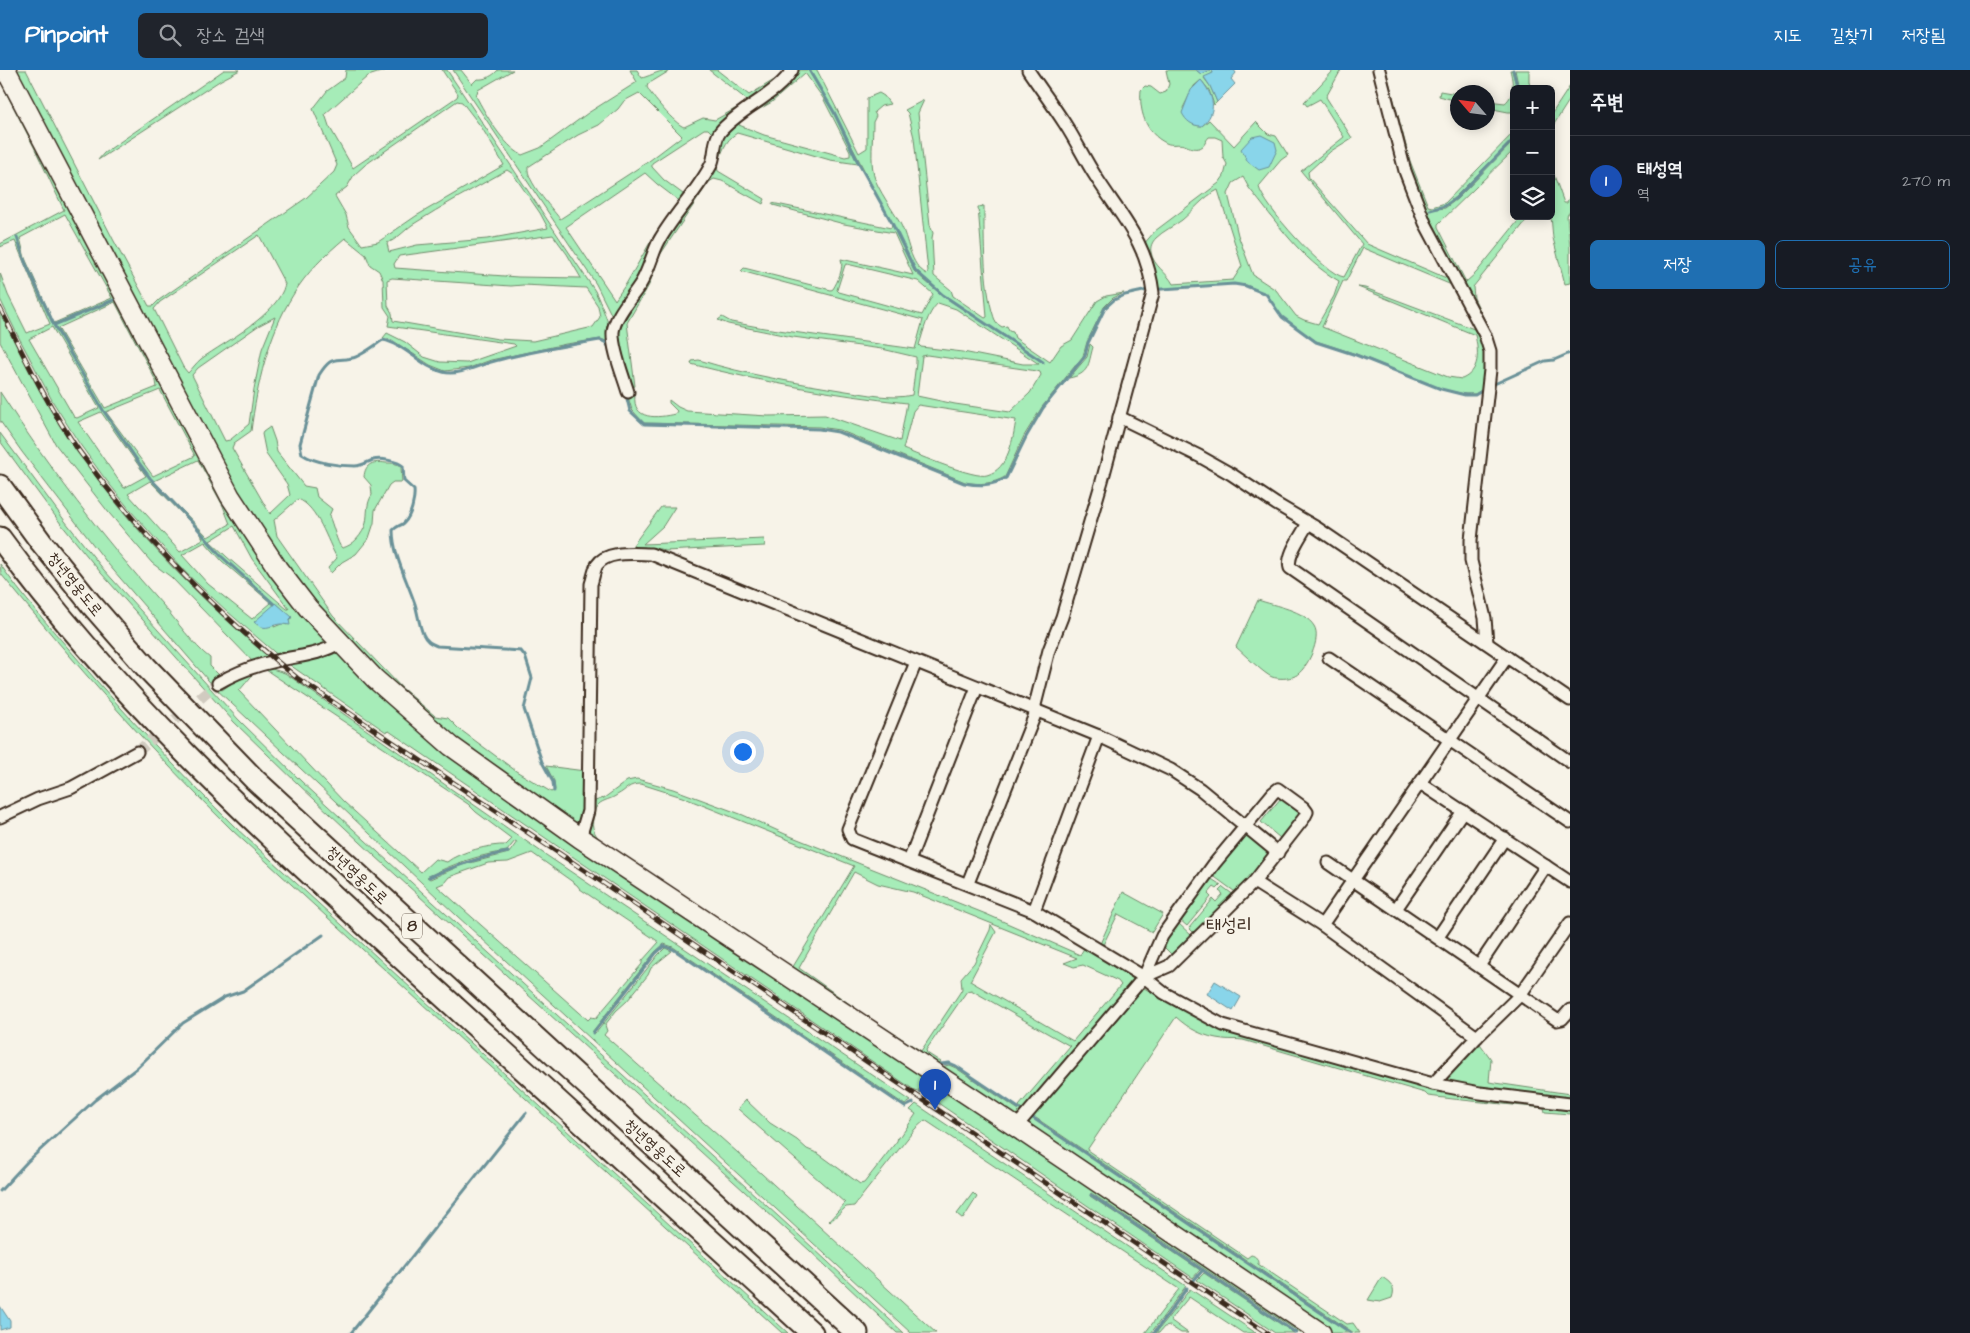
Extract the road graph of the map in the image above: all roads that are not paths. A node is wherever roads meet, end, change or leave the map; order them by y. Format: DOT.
graph roads {
  1 [pos="6,70"];
  2 [pos="792,70"];
  3 [pos="1028,70"];
  4 [pos="1379,70"];
  5 [pos="628,392"];
  6 [pos="1119,417"];
  7 [pos="0,486"];
  8 [pos="1308,523"];
  9 [pos="0,538"];
  10 [pos="340,643"];
  11 [pos="1487,643"];
  12 [pos="1508,657"];
  13 [pos="1329,658"];
  14 [pos="916,662"];
  15 [pos="218,683"];
  16 [pos="977,687"];
  17 [pos="1478,699"];
  18 [pos="1570,700"];
  19 [pos="1036,712"];
  20 [pos="1099,736"];
  21 [pos="1450,741"];
  22 [pos="137,752"];
  23 [pos="1570,762"];
  24 [pos="1420,783"];
  25 [pos="1463,811"];
  26 [pos="0,817"];
  27 [pos="1570,822"];
  28 [pos="1245,825"];
  29 [pos="580,838"];
  30 [pos="1505,838"];
  31 [pos="1278,853"];
  32 [pos="909,861"];
  33 [pos="1328,863"];
  34 [pos="1546,866"];
  35 [pos="1353,880"];
  36 [pos="1254,882"];
  37 [pos="1570,882"];
  38 [pos="968,883"];
  39 [pos="1396,909"];
  40 [pos="1034,911"];
  41 [pos="1570,923"];
  42 [pos="1322,925"];
  43 [pos="1438,937"];
  44 [pos="1479,966"];
  45 [pos="1144,977"];
  46 [pos="1520,994"];
  47 [pos="1570,1010"];
  48 [pos="1477,1037"];
  49 [pos="1433,1084"];
  50 [pos="1570,1104"];
  51 [pos="1016,1127"];
  52 [pos="812,1333"];
  53 [pos="857,1333"];
  54 [pos="1321,1333"];
  1 -- 10 [label="main road"];
  2 -- 5 [label="street"];
  3 -- 6 [label="street"];
  4 -- 11 [label="street"];
  6 -- 8 [label="street"];
  6 -- 19 [label="street"];
  7 -- 53 [label="highway, 청년영웅도로 / 8"];
  8 -- 11 [label="street"];
  8 -- 17 [label="street"];
  9 -- 52 [label="highway, 청년영웅도로 / 8"];
  10 -- 15 [label="street"];
  10 -- 29 [label="main road"];
  11 -- 12 [label="street"];
  12 -- 17 [label="street"];
  12 -- 18 [label="street"];
  13 -- 21 [label="street"];
  14 -- 16 [label="street"];
  14 -- 29 [label="street"];
  14 -- 32 [label="street"];
  16 -- 19 [label="street"];
  16 -- 32 [label="street"];
  17 -- 21 [label="street"];
  17 -- 23 [label="street"];
  19 -- 20 [label="street"];
  19 -- 38 [label="street"];
  20 -- 28 [label="street"];
  20 -- 40 [label="street"];
  21 -- 24 [label="street"];
  21 -- 27 [label="street"];
  22 -- 26 [label="street"];
  24 -- 25 [label="street"];
  24 -- 35 [label="street"];
  25 -- 30 [label="street"];
  25 -- 39 [label="street"];
  28 -- 31 [label="street"];
  28 -- 31 [label="street"];
  28 -- 45 [label="street"];
  29 -- 51 [label="main road"];
  30 -- 34 [label="street"];
  30 -- 43 [label="street"];
  31 -- 36 [label="street"];
  32 -- 38 [label="street"];
  33 -- 35 [label="street"];
  34 -- 37 [label="street"];
  34 -- 44 [label="street"];
  35 -- 39 [label="street"];
  35 -- 42 [label="street"];
  36 -- 42 [label="street"];
  36 -- 45 [label="street"];
  38 -- 40 [label="street"];
  39 -- 43 [label="street"];
  40 -- 45 [label="street"];
  41 -- 46 [label="street"];
  42 -- 48 [label="street"];
  43 -- 44 [label="street"];
  44 -- 46 [label="street"];
  45 -- 49 [label="street"];
  45 -- 51 [label="street"];
  46 -- 47 [label="street"];
  46 -- 48 [label="street"];
  48 -- 49 [label="street"];
  49 -- 50 [label="street"];
  51 -- 54 [label="main road"];
}
